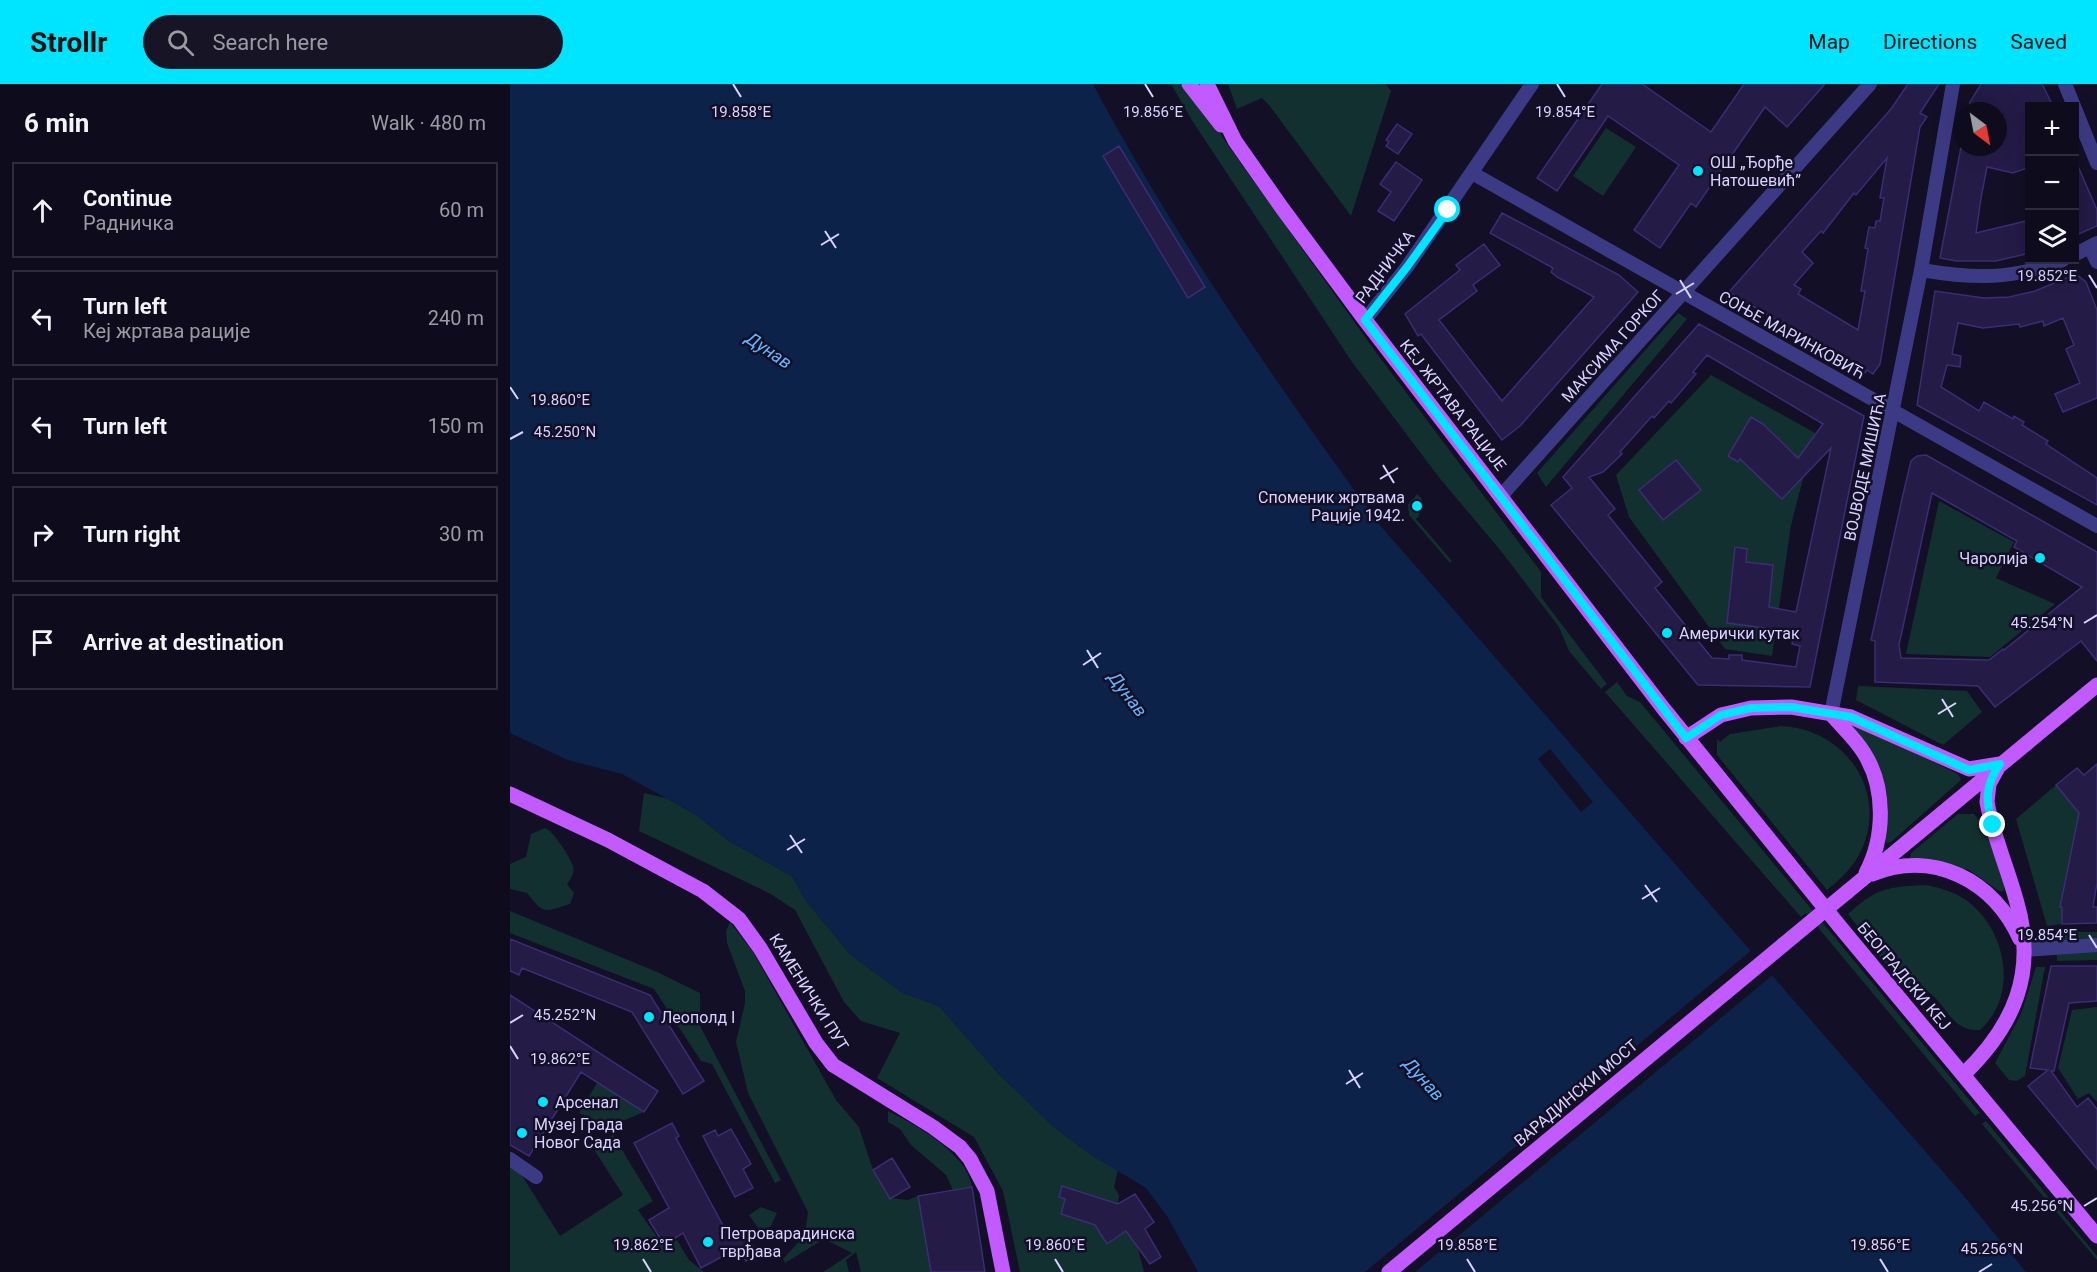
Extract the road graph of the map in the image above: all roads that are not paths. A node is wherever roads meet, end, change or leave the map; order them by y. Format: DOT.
graph roads {
  1 [pos="1189,84"];
  2 [pos="1207,84"];
  3 [pos="1532,84"];
  4 [pos="1869,84"];
  5 [pos="1953,84"];
  6 [pos="2065,84"];
  7 [pos="1235,141"];
  8 [pos="2097,163"];
  9 [pos="1472,173"];
  10 [pos="2093,245"];
  11 [pos="2079,252"];
  12 [pos="2097,262"];
  13 [pos="2051,264"];
  14 [pos="1921,270"];
  15 [pos="1683,292"];
  16 [pos="1365,320"];
  17 [pos="1893,411"];
  18 [pos="1501,496"];
  19 [pos="2097,526"];
  20 [pos="2097,685"];
  21 [pos="1831,714"];
  22 [pos="1686,738"];
  23 [pos="2000,764"];
  24 [pos="510,794"];
  25 [pos="1863,877"];
  26 [pos="2097,945"];
  27 [pos="2025,950"];
  28 [pos="1963,1075"];
  29 [pos="510,1159"];
  30 [pos="536,1177"];
  31 [pos="2097,1236"];
  32 [pos="1391,1271"];
  33 [pos="1003,1272"];
  1 -- 7 [label="main road"];
  2 -- 7 [label="main road, КЕЈ ЖРТАВА РАЦИЈЕ"];
  3 -- 9 [label="street, РАДНИЧКА"];
  4 -- 15 [label="street, МАКСИМА ГОРКОГ"];
  5 -- 14 [label="street, ВОЈВОДЕ МИШИЋА"];
  6 -- 8 [label="street"];
  7 -- 16 [label="main road, КЕЈ ЖРТАВА РАЦИЈЕ"];
  9 -- 15 [label="street, СОЊЕ МАРИНКОВИЋ"];
  9 -- 16 [label="street, РАДНИЧКА"];
  10 -- 11 [label="street"];
  10 -- 12 [label="street"];
  13 -- 14 [label="street"];
  14 -- 17 [label="street, ВОЈВОДЕ МИШИЋА"];
  15 -- 17 [label="street, СОЊЕ МАРИНКОВИЋ"];
  15 -- 18 [label="street, МАКСИМА ГОРКОГ"];
  16 -- 18 [label="main road, КЕЈ ЖРТАВА РАЦИЈЕ"];
  17 -- 19 [label="street, СОЊЕ МАРИНКОВИЋ"];
  17 -- 21 [label="street, ВОЈВОДЕ МИШИЋА"];
  18 -- 22 [label="main road, КЕЈ ЖРТАВА РАЦИЈЕ"];
  20 -- 23 [label="main road, ВАРАДИНСКИ МОСТ"];
  21 -- 22 [label="main road"];
  21 -- 23 [label="main road"];
  21 -- 25 [label="main road"];
  22 -- 28 [label="main road, БЕОГРАДСКИ КЕЈ"];
  23 -- 25 [label="main road, ВАРАДИНСКИ МОСТ"];
  23 -- 27 [label="main road"];
  24 -- 33 [label="main road, КАМЕНИЧКИ ПУТ"];
  25 -- 27 [label="main road"];
  25 -- 32 [label="main road, ВАРАДИНСКИ МОСТ, bridge"];
  26 -- 27 [label="street"];
  27 -- 28 [label="main road"];
  28 -- 31 [label="main road, БЕОГРАДСКИ КЕЈ"];
  29 -- 30 [label="street"];
}
